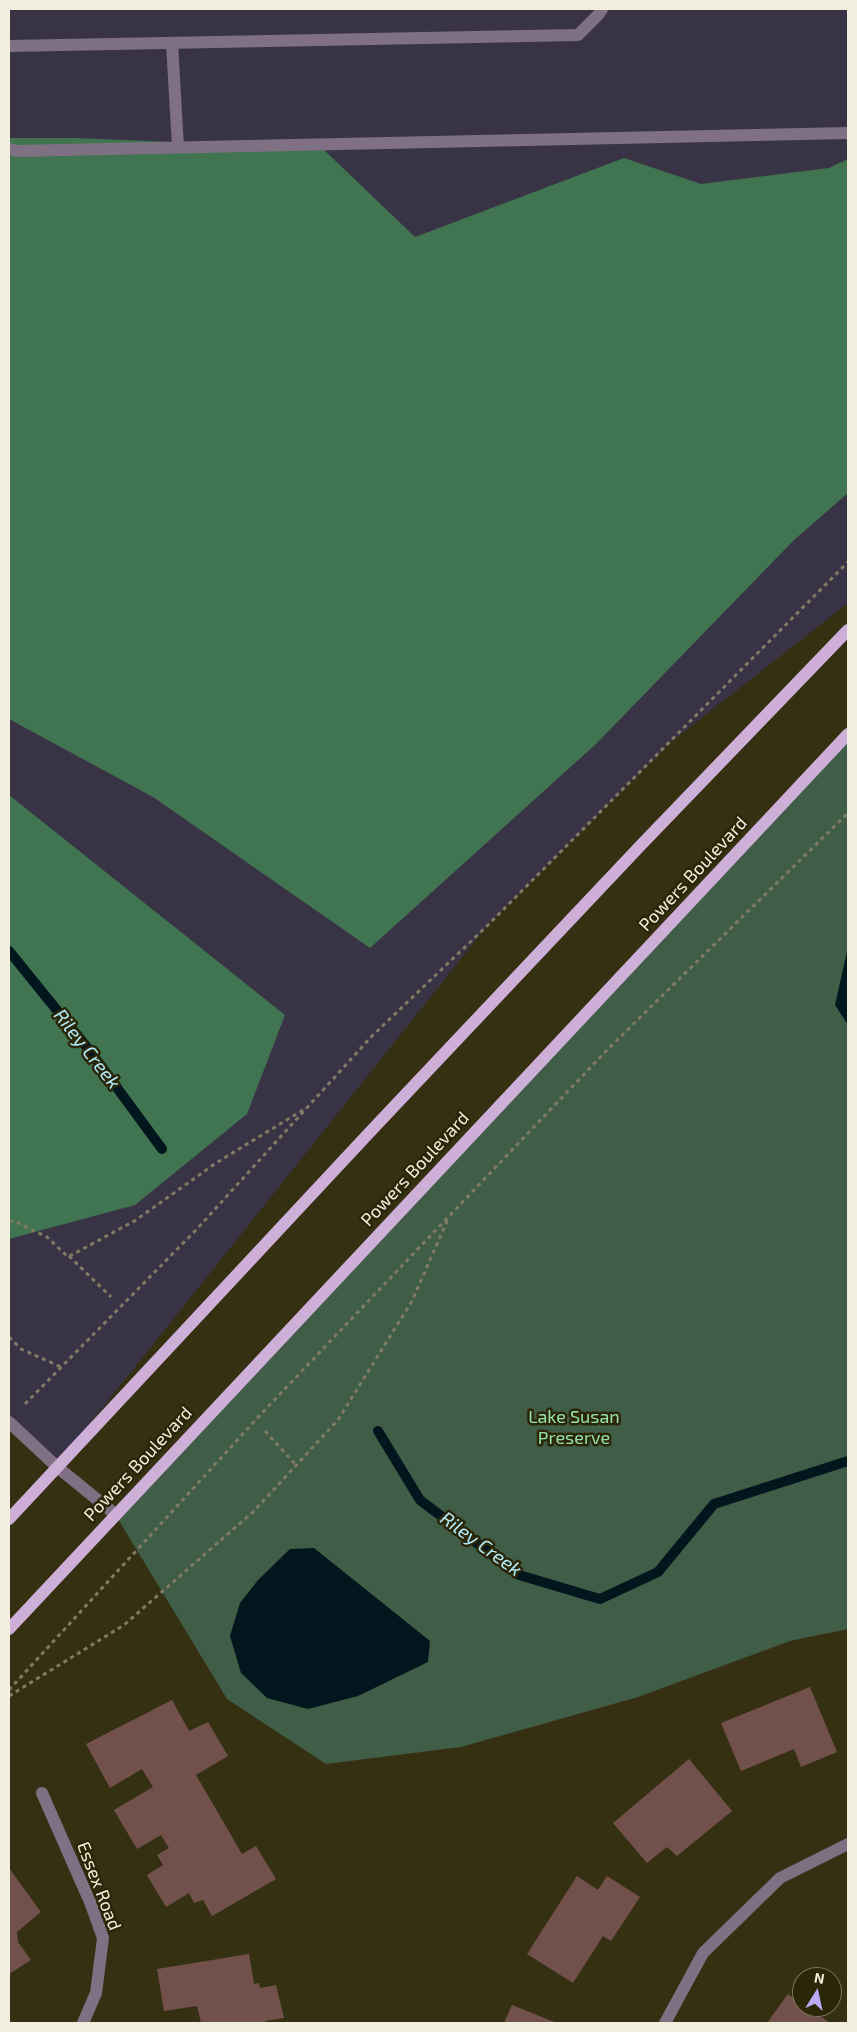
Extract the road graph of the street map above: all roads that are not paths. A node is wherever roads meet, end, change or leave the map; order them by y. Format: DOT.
graph roads {
  1 [pos="602,9"];
  2 [pos="172,42"];
  3 [pos="9,46"];
  4 [pos="848,133"];
  5 [pos="178,147"];
  6 [pos="9,149"];
  7 [pos="848,630"];
  8 [pos="848,734"];
  9 [pos="9,1422"];
  10 [pos="56,1466"];
  11 [pos="115,1514"];
  12 [pos="9,1519"];
  13 [pos="9,1628"];
  14 [pos="42,1794"];
  15 [pos="848,1844"];
  16 [pos="83,2023"];
  17 [pos="665,2023"];
  1 -- 2 [label="street"];
  2 -- 3 [label="street"];
  2 -- 5 [label="street"];
  4 -- 5 [label="street"];
  5 -- 6 [label="street"];
  7 -- 10 [label="main road"];
  8 -- 11 [label="main road, Powers Boulevard"];
  9 -- 10 [label="street"];
  10 -- 11 [label="street"];
  10 -- 12 [label="main road"];
  11 -- 13 [label="main road, Powers Boulevard"];
  14 -- 16 [label="street, Essex Road"];
  15 -- 17 [label="street"];
}
